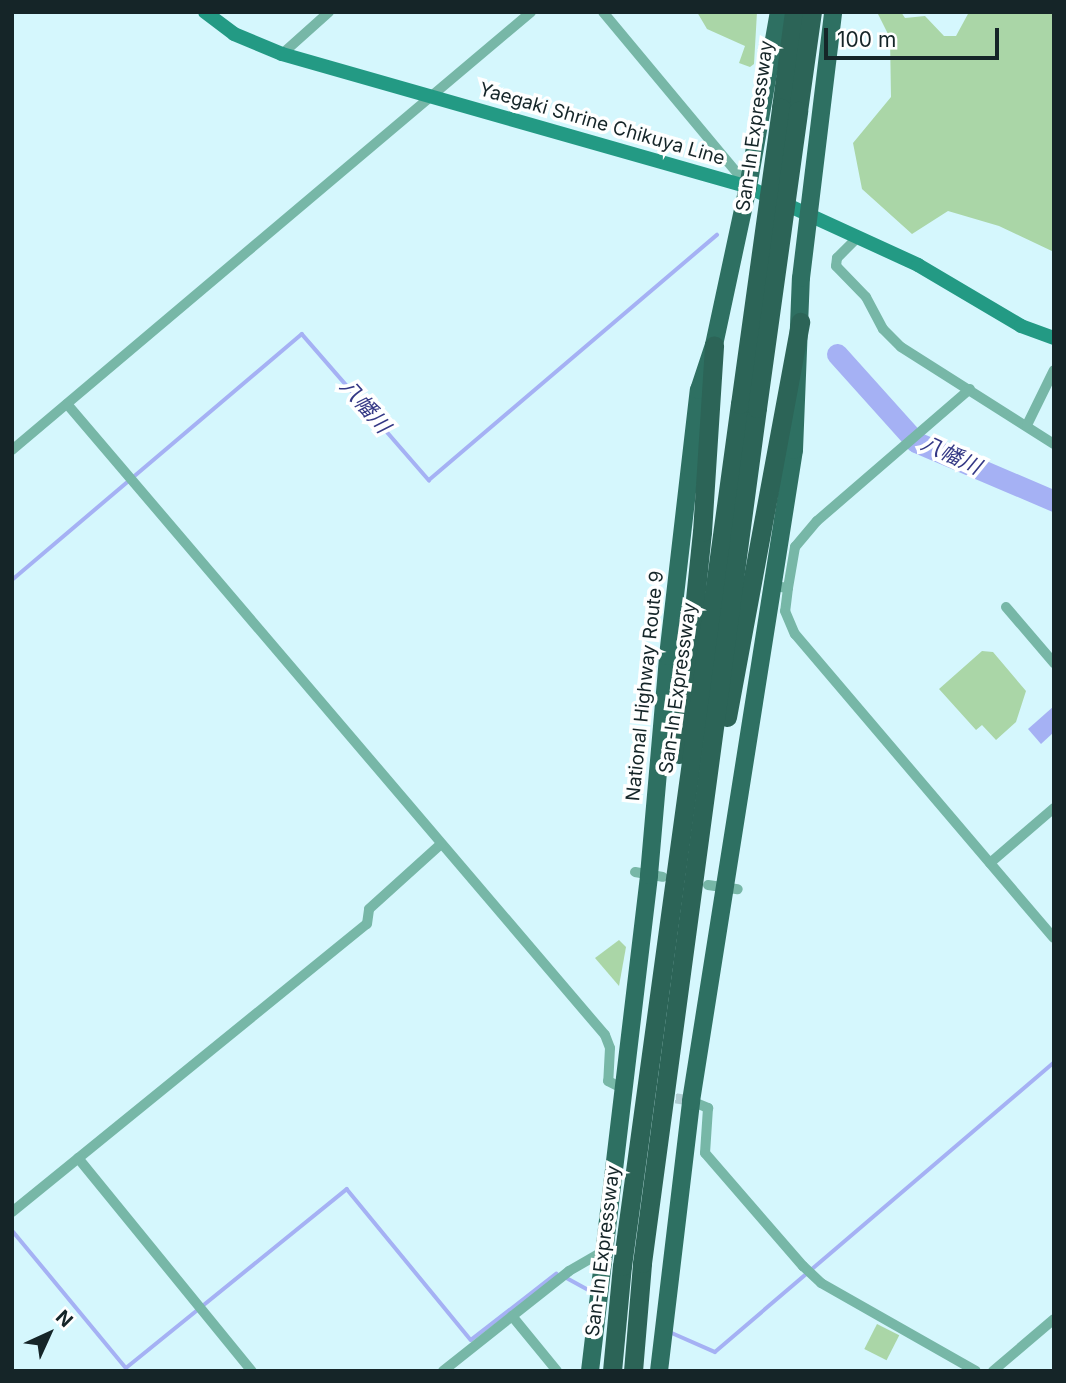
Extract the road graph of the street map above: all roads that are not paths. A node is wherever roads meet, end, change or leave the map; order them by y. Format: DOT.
graph roads {
  1 [pos="205,12"];
  2 [pos="329,12"];
  3 [pos="531,12"];
  4 [pos="603,12"];
  5 [pos="779,12"];
  6 [pos="794,12"];
  7 [pos="812,12"];
  8 [pos="833,12"];
  9 [pos="282,54"];
  10 [pos="435,96"];
  11 [pos="790,109"];
  12 [pos="748,187"];
  13 [pos="810,215"];
  14 [pos="856,239"];
  15 [pos="800,322"];
  16 [pos="1054,338"];
  17 [pos="714,345"];
  18 [pos="1054,369"];
  19 [pos="970,389"];
  20 [pos="67,404"];
  21 [pos="748,406"];
  22 [pos="1027,425"];
  23 [pos="1054,444"];
  24 [pos="12,450"];
  25 [pos="781,587"];
  26 [pos="1006,607"];
  27 [pos="1054,663"];
  28 [pos="1054,808"];
  29 [pos="441,844"];
  30 [pos="990,863"];
  31 [pos="671,908"];
  32 [pos="1054,938"];
  33 [pos="677,998"];
  34 [pos="624,1090"];
  35 [pos="688,1100"];
  36 [pos="78,1158"];
  37 [pos="12,1212"];
  38 [pos="603,1251"];
  39 [pos="512,1316"];
  40 [pos="1054,1319"];
  41 [pos="252,1371"];
  42 [pos="443,1371"];
  43 [pos="558,1371"];
  44 [pos="590,1371"];
  45 [pos="612,1371"];
  46 [pos="633,1371"];
  47 [pos="659,1371"];
  48 [pos="976,1371"];
  49 [pos="993,1371"];
  1 -- 9 [label="main road, Yaegaki Shrine Chikuya Line"];
  2 -- 9 [label="street"];
  3 -- 10 [label="street"];
  4 -- 12 [label="street"];
  5 -- 12 [label="highway, National Highway Route 9"];
  6 -- 11 [label="highway, San-In Expressway"];
  7 -- 11 [label="highway, San-In Expressway"];
  8 -- 13 [label="highway"];
  9 -- 10 [label="main road, Yaegaki Shrine Chikuya Line"];
  10 -- 12 [label="main road, Yaegaki Shrine Chikuya Line"];
  10 -- 20 [label="street"];
  11 -- 21 [label="highway, San-In Expressway, bridge"];
  12 -- 13 [label="main road, Yaegaki Shrine Chikuya Line"];
  12 -- 17 [label="highway, National Highway Route 9"];
  13 -- 14 [label="main road, Yaegaki Shrine Chikuya Line"];
  13 -- 15 [label="highway"];
  14 -- 16 [label="main road, Yaegaki Shrine Chikuya Line"];
  14 -- 19 [label="street"];
  15 -- 25 [label="highway"];
  15 -- 33 [label="highway"];
  17 -- 31 [label="highway"];
  17 -- 34 [label="highway, National Highway Route 9"];
  18 -- 22 [label="street"];
  19 -- 22 [label="street"];
  19 -- 25 [label="street"];
  20 -- 24 [label="street"];
  20 -- 29 [label="street"];
  21 -- 31 [label="highway, San-In Expressway"];
  21 -- 33 [label="highway, San-In Expressway"];
  22 -- 23 [label="street"];
  25 -- 30 [label="street"];
  25 -- 35 [label="highway"];
  26 -- 27 [label="street"];
  28 -- 30 [label="street"];
  29 -- 34 [label="street"];
  29 -- 36 [label="street"];
  30 -- 32 [label="street"];
  31 -- 45 [label="highway, San-In Expressway"];
  33 -- 46 [label="highway, San-In Expressway"];
  34 -- 38 [label="highway, National Highway Route 9"];
  35 -- 47 [label="highway"];
  35 -- 48 [label="street"];
  36 -- 37 [label="street"];
  36 -- 41 [label="street"];
  38 -- 39 [label="street"];
  38 -- 44 [label="highway, National Highway Route 9"];
  39 -- 42 [label="street"];
  39 -- 43 [label="street"];
  40 -- 49 [label="street"];
}
